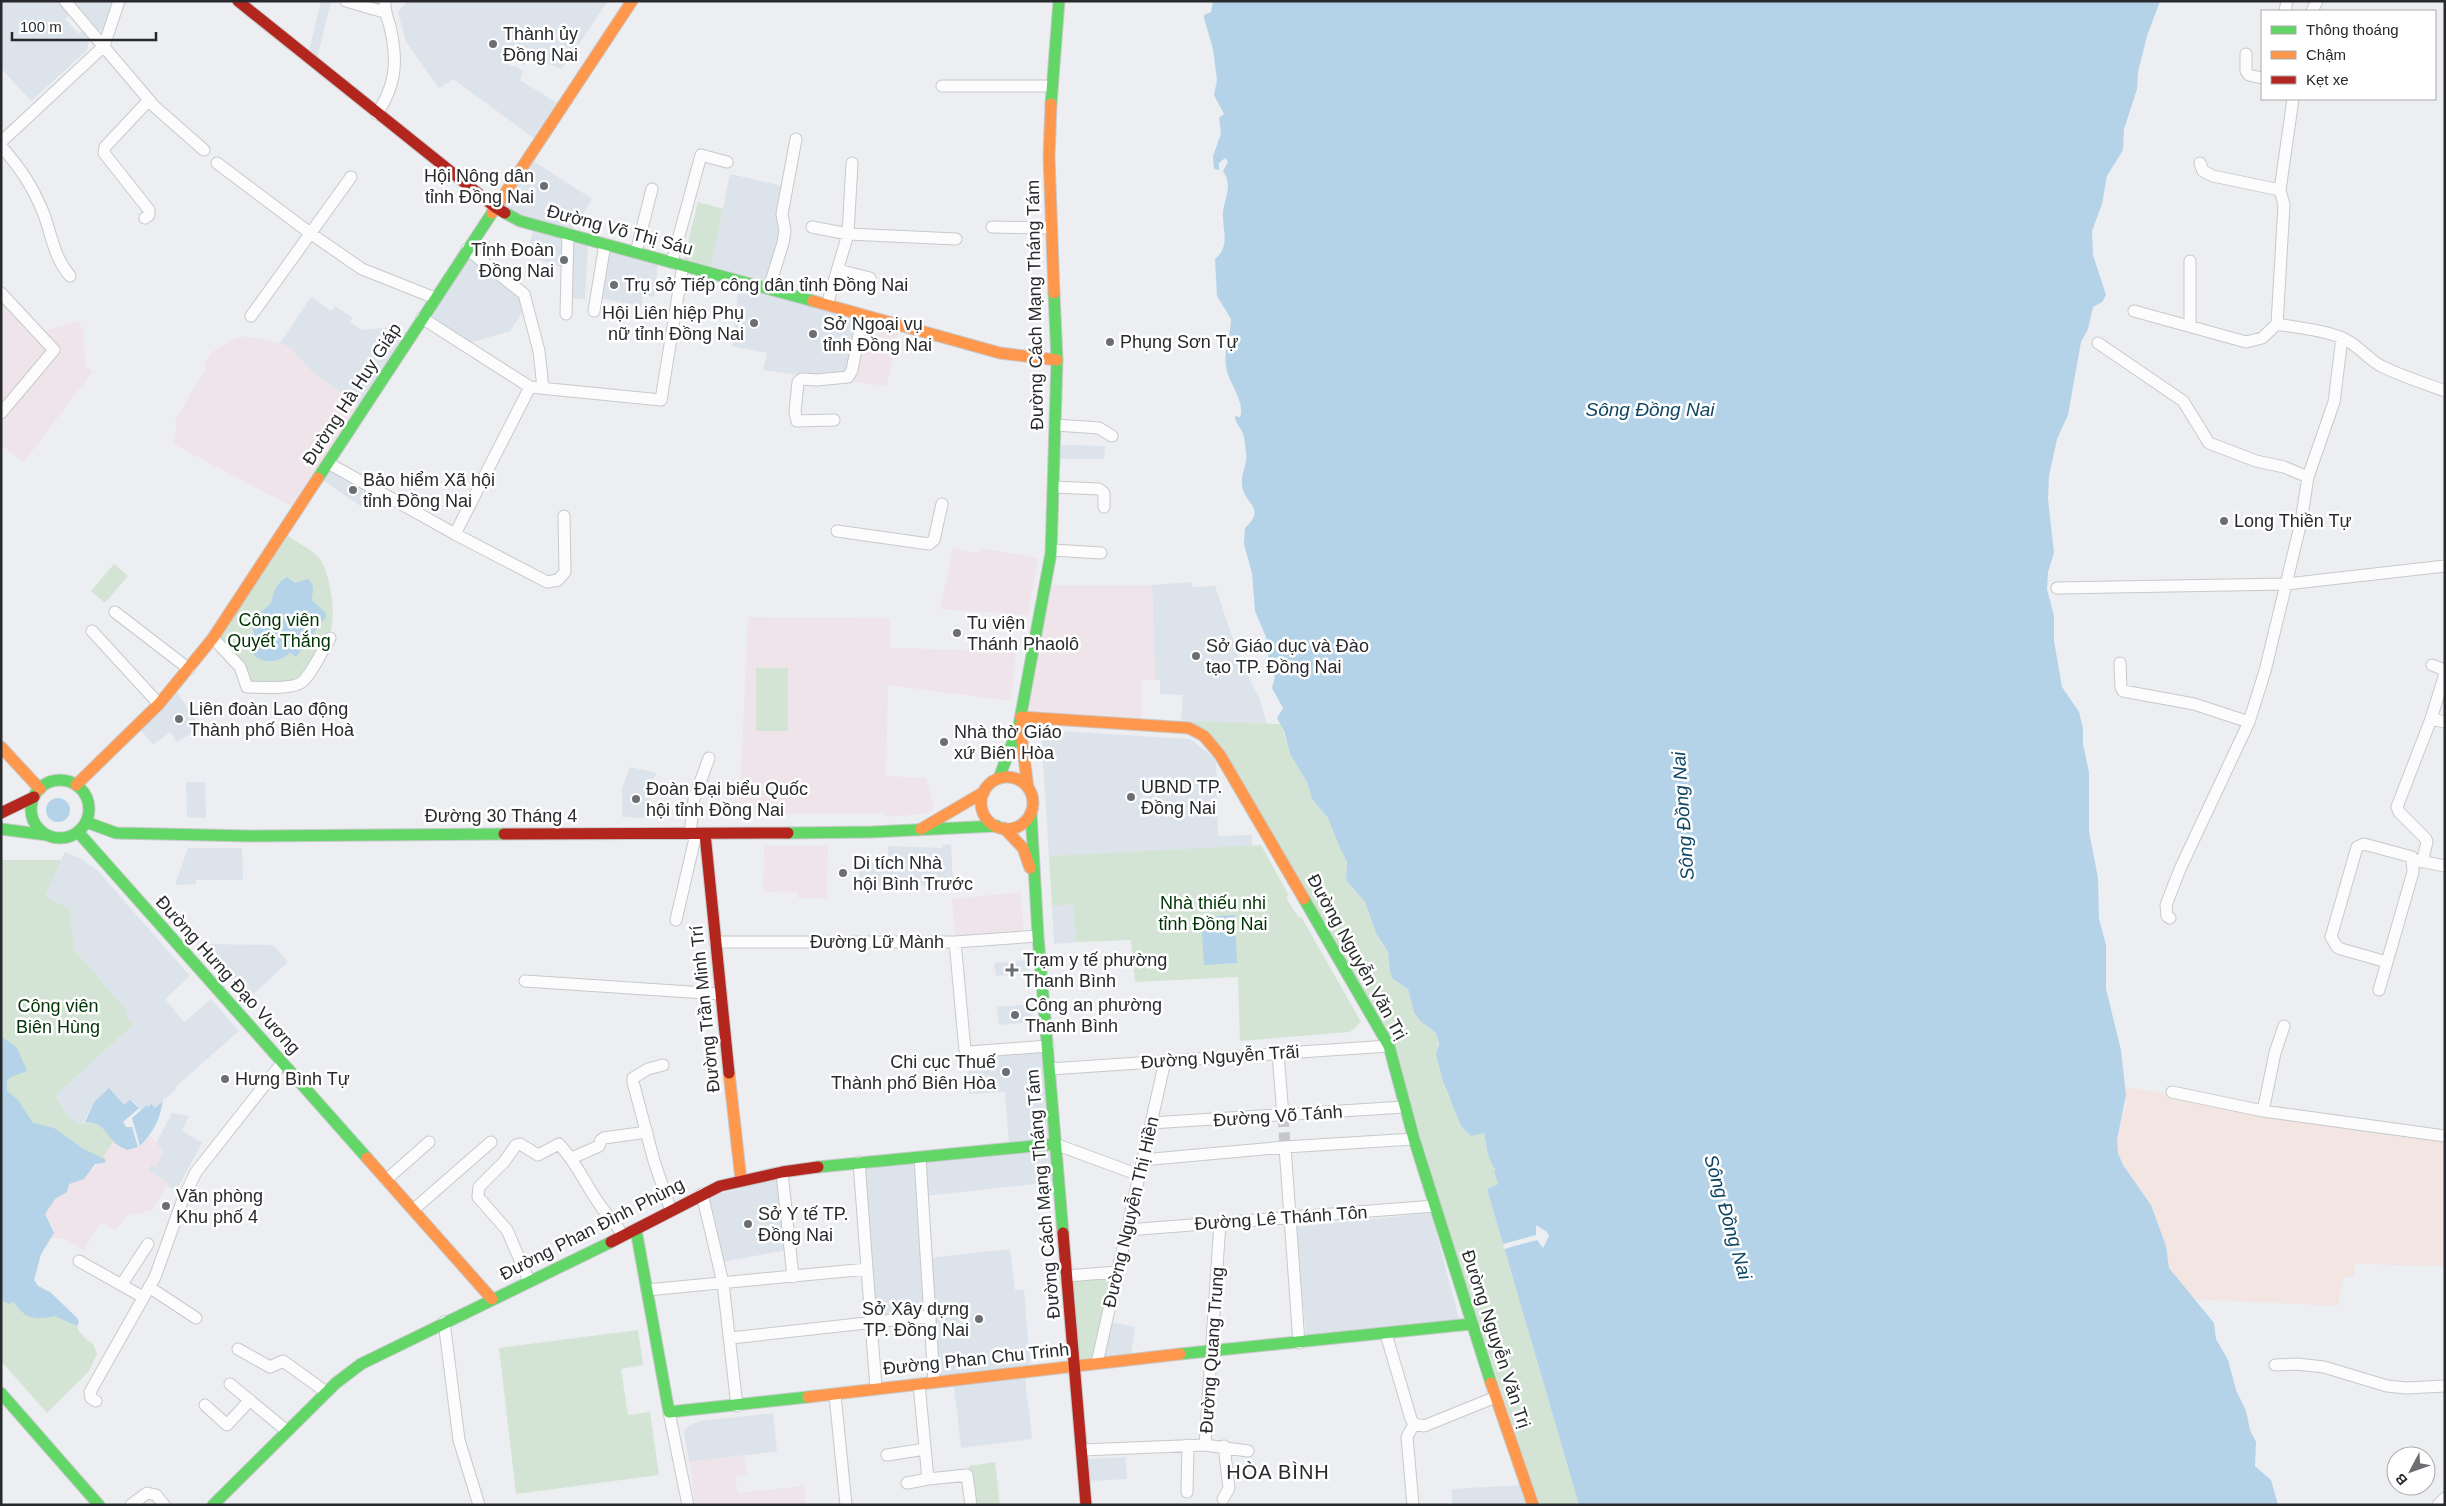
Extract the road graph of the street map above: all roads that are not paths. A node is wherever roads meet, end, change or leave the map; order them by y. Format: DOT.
graph roads {
  1 [pos="65,1"];
  2 [pos="119,1"];
  3 [pos="238,1"];
  4 [pos="346,1"];
  5 [pos="632,1"];
  6 [pos="1059,1"];
  7 [pos="385,7"];
  8 [pos="104,46"];
  9 [pos="2246,54"];
  10 [pos="2261,78"];
  11 [pos="942,86"];
  12 [pos="1052,86"];
  13 [pos="149,100"];
  14 [pos="2293,100"];
  15 [pos="377,114"];
  16 [pos="796,139"];
  17 [pos="1,142"];
  18 [pos="1,146"];
  19 [pos="204,150"];
  20 [pos="217,162"];
  21 [pos="727,162"];
  22 [pos="852,163"];
  23 [pos="2200,163"];
  24 [pos="352,177"];
  25 [pos="652,188"];
  26 [pos="2280,190"];
  27 [pos="495,207"];
  28 [pos="145,218"];
  29 [pos="812,227"];
  30 [pos="992,227"];
  31 [pos="1052,228"];
  32 [pos="310,233"];
  33 [pos="568,234"];
  34 [pos="848,234"];
  35 [pos="956,239"];
  36 [pos="605,244"];
  37 [pos="467,249"];
  38 [pos="636,252"];
  39 [pos="2190,261"];
  40 [pos="678,263"];
  41 [pos="838,270"];
  42 [pos="70,276"];
  43 [pos="870,278"];
  44 [pos="769,288"];
  45 [pos="1,293"];
  46 [pos="435,298"];
  47 [pos="827,305"];
  48 [pos="2134,310"];
  49 [pos="594,311"];
  50 [pos="566,314"];
  51 [pos="251,316"];
  52 [pos="863,316"];
  53 [pos="422,318"];
  54 [pos="2276,324"];
  55 [pos="2190,326"];
  56 [pos="2342,338"];
  57 [pos="2098,343"];
  58 [pos="1058,360"];
  59 [pos="530,387"];
  60 [pos="543,388"];
  61 [pos="2445,391"];
  62 [pos="1,413"];
  63 [pos="834,420"];
  64 [pos="1056,425"];
  65 [pos="1112,436"];
  66 [pos="328,463"];
  67 [pos="2308,477"];
  68 [pos="1054,487"];
  69 [pos="942,504"];
  70 [pos="1104,507"];
  71 [pos="564,516"];
  72 [pos="837,531"];
  73 [pos="455,534"];
  74 [pos="1052,550"];
  75 [pos="1101,553"];
  76 [pos="2445,566"];
  77 [pos="2286,584"];
  78 [pos="2056,588"];
  79 [pos="115,612"];
  80 [pos="92,631"];
  81 [pos="212,638"];
  82 [pos="330,638"];
  83 [pos="2120,663"];
  84 [pos="2432,665"];
  85 [pos="189,669"];
  86 [pos="159,704"];
  87 [pos="2430,719"];
  88 [pos="1020,721"];
  89 [pos="2249,722"];
  90 [pos="2445,722"];
  91 [pos="1,746"];
  92 [pos="708,758"];
  93 [pos="999,778"];
  94 [pos="76,785"];
  95 [pos="1028,788"];
  96 [pos="984,792"];
  97 [pos="37,793"];
  98 [pos="1,813"];
  99 [pos="1031,813"];
  100 [pos="86,822"];
  101 [pos="1000,827"];
  102 [pos="1,830"];
  103 [pos="918,831"];
  104 [pos="78,832"];
  105 [pos="697,834"];
  106 [pos="47,835"];
  107 [pos="2418,861"];
  108 [pos="2445,866"];
  109 [pos="1034,880"];
  110 [pos="2170,918"];
  111 [pos="676,920"];
  112 [pos="1038,936"];
  113 [pos="715,942"];
  114 [pos="955,942"];
  115 [pos="2387,962"];
  116 [pos="525,981"];
  117 [pos="2379,990"];
  118 [pos="720,994"];
  119 [pos="2284,1026"];
  120 [pos="1048,1046"];
  121 [pos="1389,1046"];
  122 [pos="1278,1053"];
  123 [pos="1165,1061"];
  124 [pos="282,1063"];
  125 [pos="663,1065"];
  126 [pos="1050,1069"];
  127 [pos="2172,1092"];
  128 [pos="1404,1107"];
  129 [pos="2263,1111"];
  130 [pos="1283,1116"];
  131 [pos="1151,1123"];
  132 [pos="647,1132"];
  133 [pos="2445,1136"];
  134 [pos="1414,1139"];
  135 [pos="429,1142"];
  136 [pos="491,1142"];
  137 [pos="1055,1144"];
  138 [pos="1285,1147"];
  139 [pos="572,1158"];
  140 [pos="920,1158"];
  141 [pos="1142,1160"];
  142 [pos="859,1162"];
  143 [pos="782,1172"];
  144 [pos="1139,1175"];
  145 [pos="386,1180"];
  146 [pos="741,1180"];
  147 [pos="702,1194"];
  148 [pos="1435,1206"];
  149 [pos="413,1210"];
  150 [pos="671,1211"];
  151 [pos="1290,1218"];
  152 [pos="1220,1223"];
  153 [pos="636,1230"];
  154 [pos="1127,1230"];
  155 [pos="623,1236"];
  156 [pos="148,1244"];
  157 [pos="79,1261"];
  158 [pos="867,1269"];
  159 [pos="1117,1272"];
  160 [pos="1066,1276"];
  161 [pos="793,1277"];
  162 [pos="529,1281"];
  163 [pos="723,1283"];
  164 [pos="122,1284"];
  165 [pos="647,1290"];
  166 [pos="146,1292"];
  167 [pos="492,1299"];
  168 [pos="930,1316"];
  169 [pos="196,1318"];
  170 [pos="444,1322"];
  171 [pos="871,1322"];
  172 [pos="1471,1324"];
  173 [pos="1386,1334"];
  174 [pos="731,1338"];
  175 [pos="1299,1343"];
  176 [pos="238,1349"];
  177 [pos="1212,1352"];
  178 [pos="1097,1363"];
  179 [pos="2275,1365"];
  180 [pos="1075,1366"];
  181 [pos="934,1382"];
  182 [pos="230,1384"];
  183 [pos="919,1384"];
  184 [pos="2445,1386"];
  185 [pos="876,1388"];
  186 [pos="326,1392"];
  187 [pos="1,1393"];
  188 [pos="835,1396"];
  189 [pos="1496,1397"];
  190 [pos="250,1400"];
  191 [pos="96,1401"];
  192 [pos="205,1405"];
  193 [pos="737,1406"];
  194 [pos="669,1412"];
  195 [pos="1414,1424"];
  196 [pos="287,1431"];
  197 [pos="1188,1445"];
  198 [pos="1205,1445"];
  199 [pos="1224,1446"];
  200 [pos="925,1449"];
  201 [pos="1082,1450"];
  202 [pos="1248,1451"];
  203 [pos="887,1455"];
  204 [pos="928,1479"];
  205 [pos="907,1483"];
  206 [pos="1187,1492"];
  207 [pos="2445,1498"];
  208 [pos="1223,1499"];
  209 [pos="98,1505"];
  210 [pos="131,1505"];
  211 [pos="164,1505"];
  212 [pos="213,1505"];
  213 [pos="479,1505"];
  214 [pos="688,1505"];
  215 [pos="846,1505"];
  216 [pos="971,1505"];
  217 [pos="1086,1505"];
  218 [pos="1413,1505"];
  219 [pos="1533,1505"];
  220 [pos="2438,1505"];
  1 -- 8 [label="street"];
  2 -- 8 [label="street"];
  3 -- 15 [label="main road, Đường Võ Thị Sáu"];
  4 -- 7 [label="street"];
  5 -- 27 [label="main road, Đường Hà Huy Giáp"];
  6 -- 12 [label="main road, Đường Cách Mạng Tháng Tám"];
  7 -- 15 [label="street"];
  8 -- 13 [label="street"];
  8 -- 17 [label="street"];
  9 -- 10 [label="street"];
  11 -- 12 [label="street"];
  12 -- 31 [label="main road, Đường Cách Mạng Tháng Tám"];
  13 -- 19 [label="street"];
  13 -- 28 [label="street"];
  14 -- 26 [label="street"];
  15 -- 27 [label="main road, Đường Võ Thị Sáu"];
  16 -- 44 [label="street"];
  18 -- 42 [label="street"];
  20 -- 32 [label="street"];
  21 -- 40 [label="street"];
  22 -- 34 [label="street"];
  23 -- 26 [label="street"];
  24 -- 32 [label="street"];
  25 -- 38 [label="street"];
  26 -- 54 [label="street"];
  27 -- 33 [label="main road, Đường Võ Thị Sáu"];
  27 -- 37 [label="main road, Đường Hà Huy Giáp"];
  29 -- 34 [label="street"];
  30 -- 31 [label="street"];
  31 -- 58 [label="main road, Đường Cách Mạng Tháng Tám"];
  32 -- 46 [label="street"];
  32 -- 51 [label="street"];
  33 -- 36 [label="main road, Đường Võ Thị Sáu"];
  33 -- 50 [label="street"];
  34 -- 35 [label="street"];
  34 -- 41 [label="street"];
  36 -- 38 [label="main road, Đường Võ Thị Sáu"];
  36 -- 49 [label="street"];
  37 -- 46 [label="main road, Đường Hà Huy Giáp"];
  37 -- 60 [label="street"];
  38 -- 40 [label="main road, Đường Võ Thị Sáu"];
  39 -- 55 [label="street"];
  40 -- 44 [label="main road, Đường Võ Thị Sáu"];
  40 -- 60 [label="street"];
  41 -- 43 [label="street"];
  41 -- 47 [label="street"];
  44 -- 47 [label="main road, Đường Võ Thị Sáu"];
  45 -- 62 [label="street"];
  46 -- 53 [label="main road, Đường Hà Huy Giáp"];
  47 -- 52 [label="main road, Đường Võ Thị Sáu"];
  48 -- 55 [label="street"];
  52 -- 58 [label="main road, Đường Võ Thị Sáu"];
  52 -- 63 [label="street"];
  53 -- 59 [label="street"];
  53 -- 66 [label="main road, Đường Hà Huy Giáp"];
  54 -- 55 [label="street"];
  54 -- 56 [label="street"];
  56 -- 61 [label="street"];
  56 -- 67 [label="street"];
  57 -- 67 [label="street"];
  58 -- 64 [label="main road, Đường Cách Mạng Tháng Tám"];
  59 -- 60 [label="street"];
  59 -- 73 [label="street"];
  64 -- 65 [label="street"];
  64 -- 68 [label="main road, Đường Cách Mạng Tháng Tám"];
  66 -- 73 [label="street"];
  66 -- 81 [label="main road, Đường Hà Huy Giáp"];
  67 -- 77 [label="street"];
  68 -- 70 [label="street"];
  68 -- 74 [label="main road, Đường Cách Mạng Tháng Tám"];
  69 -- 72 [label="street"];
  71 -- 73 [label="street"];
  74 -- 75 [label="street"];
  74 -- 88 [label="main road, Đường Cách Mạng Tháng Tám"];
  76 -- 77 [label="street"];
  77 -- 78 [label="street"];
  77 -- 89 [label="street"];
  79 -- 85 [label="street"];
  80 -- 86 [label="street"];
  81 -- 82 [label="street"];
  81 -- 85 [label="main road, Đường Hà Huy Giáp"];
  83 -- 89 [label="street"];
  84 -- 87 [label="street"];
  85 -- 86 [label="main road, Đường Hà Huy Giáp"];
  86 -- 94 [label="main road, Đường Hà Huy Giáp"];
  87 -- 90 [label="street"];
  87 -- 107 [label="street"];
  88 -- 93 [label="main road, Đường Cách Mạng Tháng Tám"];
  88 -- 95 [label="main road, Đường Cách Mạng Tháng Tám"];
  88 -- 121 [label="main road, Đường Nguyễn Văn Trị"];
  89 -- 110 [label="street"];
  91 -- 97 [label="main road"];
  92 -- 105 [label="street"];
  93 -- 95 [label="main road"];
  93 -- 96 [label="main road"];
  94 -- 97 [label="main road"];
  94 -- 100 [label="main road"];
  95 -- 99 [label="main road"];
  96 -- 101 [label="main road"];
  96 -- 103 [label="main road, Đường 30 Tháng 4"];
  97 -- 98 [label="main road"];
  97 -- 106 [label="main road"];
  99 -- 101 [label="main road"];
  99 -- 109 [label="main road, Đường Cách Mạng Tháng Tám"];
  100 -- 104 [label="main road"];
  100 -- 105 [label="main road, Đường 30 Tháng 4"];
  101 -- 103 [label="main road, Đường 30 Tháng 4"];
  101 -- 109 [label="main road, Đường Cách Mạng Tháng Tám"];
  102 -- 106 [label="main road"];
  103 -- 105 [label="main road, Đường 30 Tháng 4"];
  104 -- 106 [label="main road"];
  104 -- 124 [label="main road, Đường Hưng Đạo Vương"];
  105 -- 111 [label="street"];
  105 -- 113 [label="main road, Đường Trần Minh Trí"];
  107 -- 108 [label="street"];
  107 -- 115 [label="street"];
  107 -- 115 [label="street"];
  109 -- 112 [label="main road, Đường Cách Mạng Tháng Tám"];
  112 -- 114 [label="street, Đường Lữ Mành"];
  112 -- 120 [label="main road, Đường Cách Mạng Tháng Tám"];
  113 -- 114 [label="street, Đường Lữ Mành"];
  113 -- 118 [label="main road, Đường Trần Minh Trí"];
  114 -- 120 [label="street"];
  115 -- 117 [label="street"];
  116 -- 118 [label="street"];
  118 -- 146 [label="main road, Đường Trần Minh Trí"];
  119 -- 129 [label="street"];
  120 -- 126 [label="main road, Đường Cách Mạng Tháng Tám"];
  121 -- 122 [label="street, Đường Nguyễn Trãi"];
  121 -- 128 [label="main road, Đường Nguyễn Văn Trị"];
  122 -- 123 [label="street, Đường Nguyễn Trãi"];
  122 -- 130 [label="street"];
  123 -- 126 [label="street, Đường Nguyễn Trãi"];
  123 -- 131 [label="street, Đường Nguyễn Thị Hiền"];
  124 -- 145 [label="main road, Đường Hưng Đạo Vương"];
  124 -- 166 [label="street"];
  125 -- 132 [label="street"];
  126 -- 137 [label="main road, Đường Cách Mạng Tháng Tám"];
  127 -- 129 [label="street"];
  128 -- 130 [label="street, Đường Võ Tánh"];
  128 -- 134 [label="main road, Đường Nguyễn Văn Trị"];
  129 -- 133 [label="street"];
  130 -- 131 [label="street, Đường Võ Tánh"];
  131 -- 141 [label="street, Đường Nguyễn Thị Hiền"];
  132 -- 139 [label="street"];
  132 -- 150 [label="street"];
  134 -- 138 [label="street"];
  134 -- 148 [label="main road, Đường Nguyễn Văn Trị"];
  135 -- 145 [label="street"];
  136 -- 149 [label="street"];
  137 -- 140 [label="main road, Đường Phan Đình Phùng"];
  137 -- 144 [label="street"];
  137 -- 160 [label="main road, Đường Cách Mạng Tháng Tám"];
  138 -- 141 [label="street"];
  138 -- 151 [label="street"];
  139 -- 155 [label="street"];
  139 -- 162 [label="street"];
  140 -- 142 [label="main road, Đường Phan Đình Phùng"];
  140 -- 168 [label="street"];
  141 -- 144 [label="street, Đường Nguyễn Thị Hiền"];
  142 -- 143 [label="main road, Đường Phan Đình Phùng"];
  142 -- 158 [label="street"];
  143 -- 146 [label="main road, Đường Phan Đình Phùng"];
  143 -- 161 [label="street"];
  144 -- 154 [label="street, Đường Nguyễn Thị Hiền"];
  145 -- 149 [label="main road, Đường Hưng Đạo Vương"];
  146 -- 147 [label="main road, Đường Phan Đình Phùng"];
  147 -- 150 [label="main road, Đường Phan Đình Phùng"];
  147 -- 163 [label="street"];
  148 -- 151 [label="street, Đường Lê Thánh Tôn"];
  148 -- 172 [label="main road, Đường Nguyễn Văn Trị"];
  149 -- 167 [label="main road, Đường Hưng Đạo Vương"];
  150 -- 153 [label="main road, Đường Phan Đình Phùng"];
  151 -- 152 [label="street, Đường Lê Thánh Tôn"];
  151 -- 175 [label="street"];
  152 -- 154 [label="street, Đường Lê Thánh Tôn"];
  152 -- 177 [label="street, Đường Quang Trung"];
  153 -- 155 [label="main road, Đường Phan Đình Phùng"];
  153 -- 165 [label="main road"];
  154 -- 159 [label="street, Đường Nguyễn Thị Hiền"];
  155 -- 162 [label="main road, Đường Phan Đình Phùng"];
  156 -- 164 [label="street"];
  157 -- 164 [label="street"];
  158 -- 161 [label="street"];
  158 -- 171 [label="street"];
  159 -- 160 [label="street"];
  159 -- 178 [label="street, Đường Nguyễn Thị Hiền"];
  160 -- 180 [label="main road, Đường Cách Mạng Tháng Tám"];
  161 -- 163 [label="street"];
  162 -- 167 [label="main road, Đường Phan Đình Phùng"];
  163 -- 165 [label="street"];
  163 -- 174 [label="street"];
  164 -- 166 [label="street"];
  165 -- 194 [label="main road"];
  166 -- 169 [label="street"];
  166 -- 191 [label="street"];
  167 -- 170 [label="main road, Đường Phan Đình Phùng"];
  168 -- 171 [label="street"];
  168 -- 181 [label="street"];
  170 -- 186 [label="main road, Đường Phan Đình Phùng"];
  170 -- 213 [label="street"];
  171 -- 174 [label="street"];
  171 -- 185 [label="street"];
  172 -- 173 [label="main road, Đường Phan Chu Trinh"];
  172 -- 189 [label="main road, Đường Nguyễn Văn Trị"];
  173 -- 175 [label="main road, Đường Phan Chu Trinh"];
  173 -- 195 [label="street"];
  174 -- 193 [label="street"];
  175 -- 177 [label="main road, Đường Phan Chu Trinh"];
  176 -- 186 [label="street"];
  177 -- 178 [label="main road, Đường Phan Chu Trinh"];
  177 -- 198 [label="street, Đường Quang Trung"];
  178 -- 180 [label="main road, Đường Phan Chu Trinh"];
  179 -- 184 [label="street"];
  180 -- 181 [label="main road, Đường Phan Chu Trinh"];
  180 -- 201 [label="main road, Đường Cách Mạng Tháng Tám"];
  181 -- 183 [label="main road, Đường Phan Chu Trinh"];
  182 -- 190 [label="street"];
  183 -- 185 [label="main road, Đường Phan Chu Trinh"];
  183 -- 200 [label="street"];
  185 -- 188 [label="main road, Đường Phan Chu Trinh"];
  186 -- 196 [label="main road, Đường Phan Đình Phùng"];
  187 -- 209 [label="main road"];
  188 -- 193 [label="main road, Đường Phan Chu Trinh"];
  188 -- 215 [label="street"];
  189 -- 195 [label="street"];
  189 -- 219 [label="main road, Đường Nguyễn Văn Trị"];
  190 -- 192 [label="street"];
  190 -- 196 [label="street"];
  193 -- 194 [label="main road, Đường Phan Chu Trinh"];
  194 -- 214 [label="street"];
  195 -- 218 [label="street"];
  196 -- 212 [label="main road, Đường Phan Đình Phùng"];
  197 -- 198 [label="street, Đường Quang Trung"];
  197 -- 201 [label="street, Đường Quang Trung"];
  197 -- 206 [label="street"];
  198 -- 199 [label="street"];
  199 -- 202 [label="street"];
  199 -- 208 [label="street"];
  200 -- 203 [label="street"];
  200 -- 204 [label="street"];
  201 -- 217 [label="main road, Đường Cách Mạng Tháng Tám"];
  204 -- 205 [label="street"];
  204 -- 216 [label="street"];
  207 -- 220 [label="street"];
  210 -- 211 [label="street"];
}
